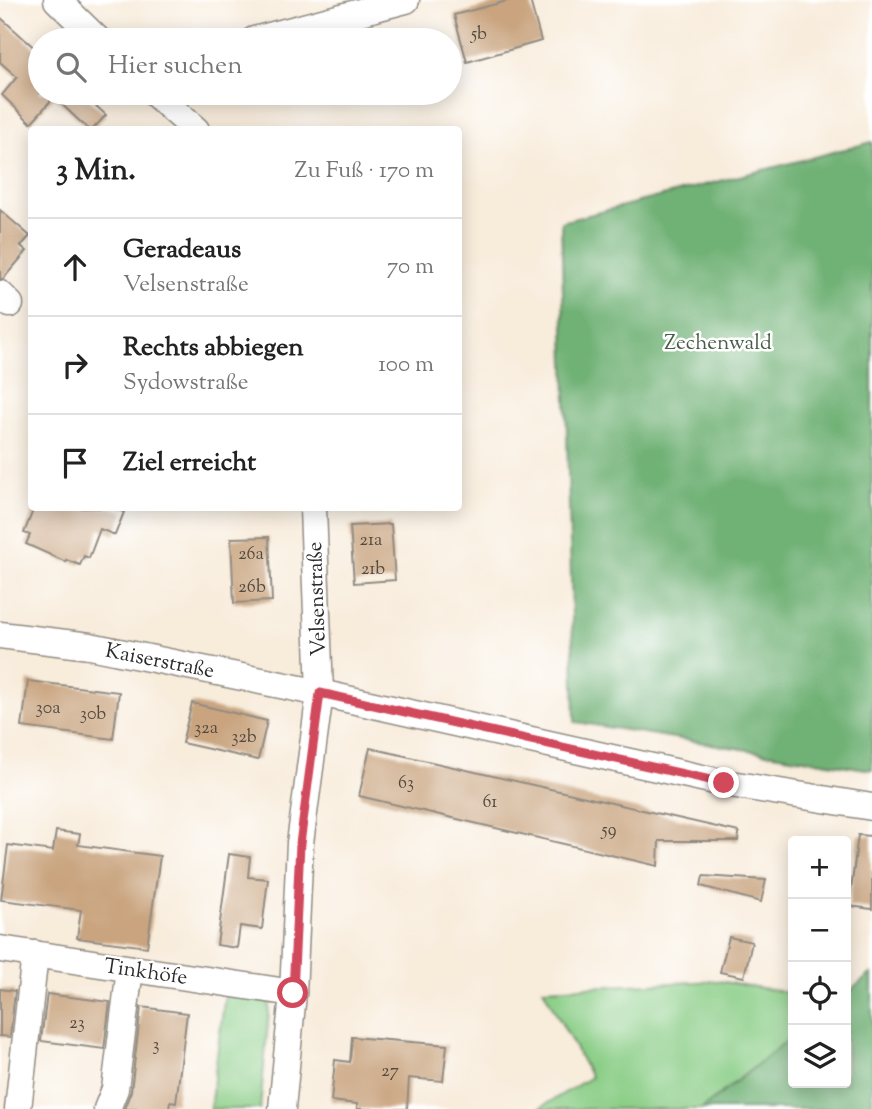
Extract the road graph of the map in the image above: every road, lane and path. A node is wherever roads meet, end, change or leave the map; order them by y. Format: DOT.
graph roads {
  1 [pos="57,0"];
  2 [pos="405,0"];
  3 [pos="86,28"];
  4 [pos="299,28"];
  5 [pos="168,105"];
  6 [pos="191,126"];
  7 [pos="313,511"];
  8 [pos="0,635"];
  9 [pos="320,693"];
  10 [pos="872,807"];
  11 [pos="0,949"];
  12 [pos="36,954"];
  13 [pos="130,969"];
  14 [pos="293,993"];
  15 [pos="18,1109"];
  16 [pos="107,1109"];
  17 [pos="282,1109"];
  1 -- 3 [label="street"];
  2 -- 4 [label="street"];
  5 -- 6 [label="street"];
  7 -- 9 [label="street, Velsenstraße"];
  8 -- 9 [label="street, Kaiserstraße"];
  9 -- 10 [label="street, Kaiserstraße"];
  9 -- 14 [label="street, Velsenstraße"];
  11 -- 12 [label="street, Tinkhöfe"];
  12 -- 13 [label="street, Tinkhöfe"];
  12 -- 15 [label="street"];
  13 -- 14 [label="street, Tinkhöfe"];
  13 -- 16 [label="street"];
  14 -- 17 [label="street, Velsenstraße"];
}
